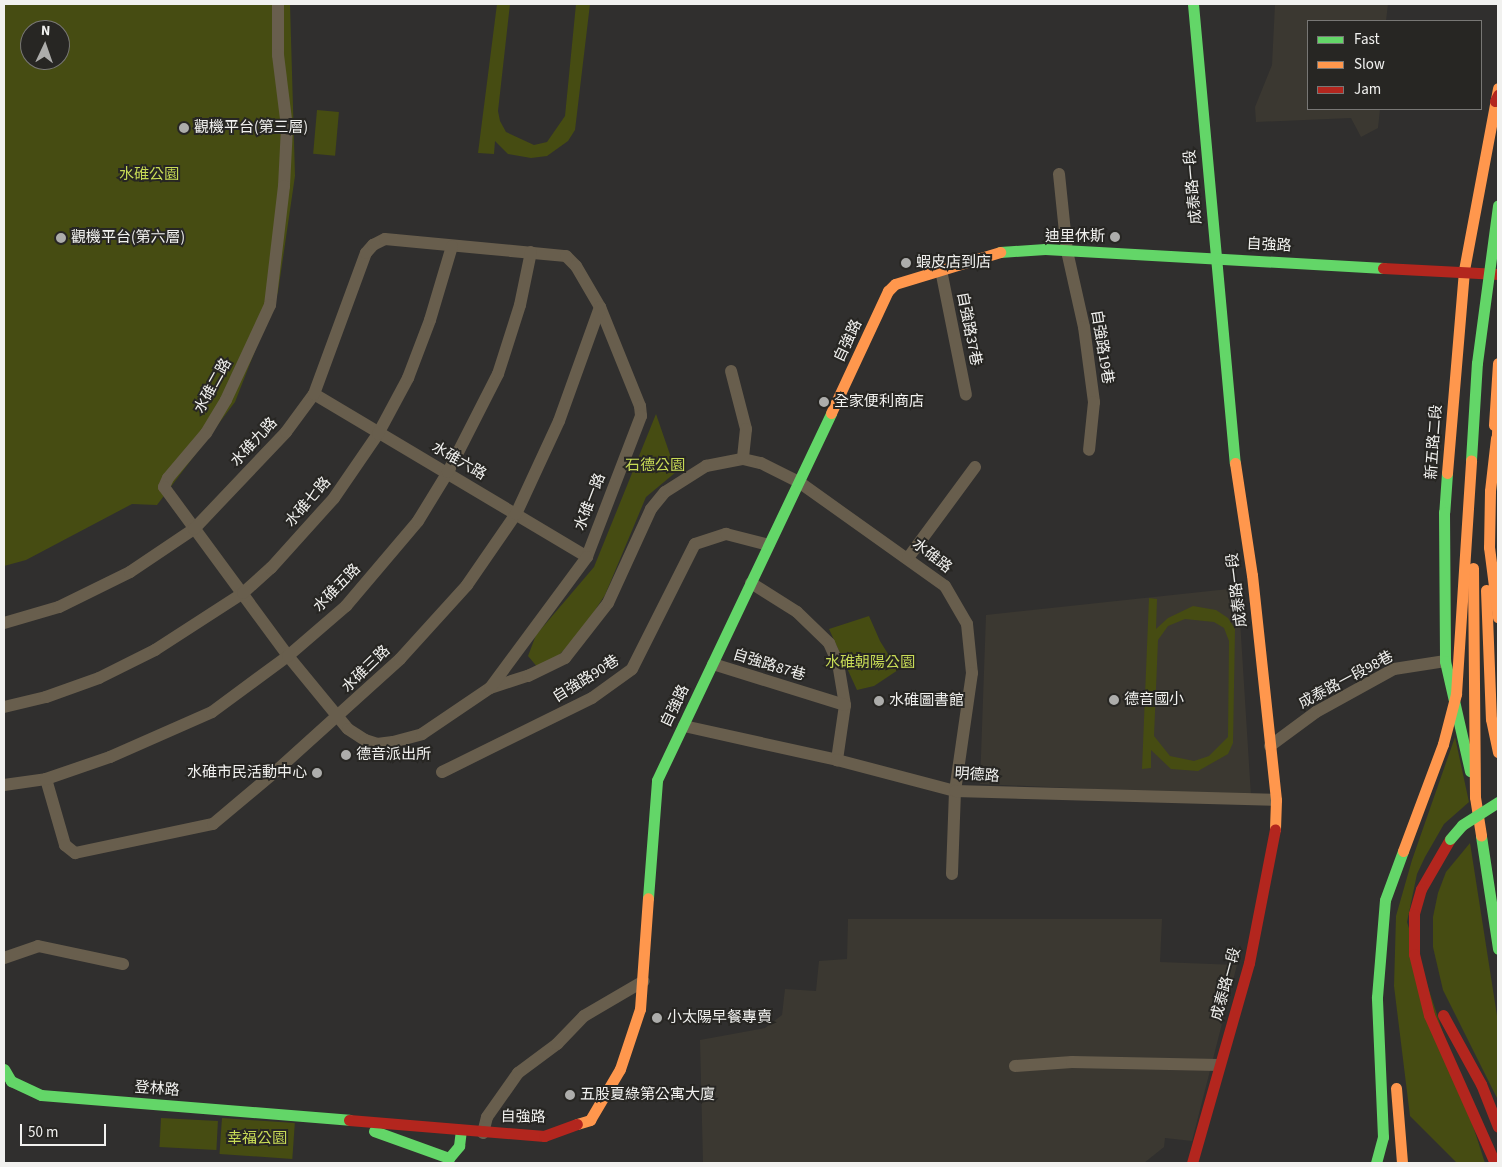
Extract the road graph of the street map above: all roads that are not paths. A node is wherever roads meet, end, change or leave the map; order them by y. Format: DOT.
graph roads {
  1 [pos="278,4"];
  2 [pos="1193,4"];
  3 [pos="1498,88"];
  4 [pos="1497,98"];
  5 [pos="1059,174"];
  6 [pos="1498,205"];
  7 [pos="452,246"];
  8 [pos="1498,250"];
  9 [pos="1066,251"];
  10 [pos="531,252"];
  11 [pos="1214,258"];
  12 [pos="941,270"];
  13 [pos="1464,270"];
  14 [pos="1496,274"];
  15 [pos="600,307"];
  16 [pos="1498,363"];
  17 [pos="731,371"];
  18 [pos="314,394"];
  19 [pos="966,394"];
  20 [pos="1498,411"];
  21 [pos="378,434"];
  22 [pos="1496,438"];
  23 [pos="1089,450"];
  24 [pos="743,459"];
  25 [pos="976,467"];
  26 [pos="448,472"];
  27 [pos="799,482"];
  28 [pos="1498,512"];
  29 [pos="516,514"];
  30 [pos="194,529"];
  31 [pos="769,545"];
  32 [pos="587,557"];
  33 [pos="908,558"];
  34 [pos="751,583"];
  35 [pos="243,592"];
  36 [pos="1498,617"];
  37 [pos="4,623"];
  38 [pos="1460,642"];
  39 [pos="288,656"];
  40 [pos="1445,661"];
  41 [pos="713,664"];
  42 [pos="490,688"];
  43 [pos="845,706"];
  44 [pos="4,707"];
  45 [pos="340,716"];
  46 [pos="684,726"];
  47 [pos="1270,746"];
  48 [pos="1498,752"];
  49 [pos="837,760"];
  50 [pos="442,772"];
  51 [pos="46,778"];
  52 [pos="4,785"];
  53 [pos="955,792"];
  54 [pos="1475,797"];
  55 [pos="1276,800"];
  56 [pos="1498,802"];
  57 [pos="952,874"];
  58 [pos="1421,889"];
  59 [pos="1498,949"];
  60 [pos="4,958"];
  61 [pos="123,964"];
  62 [pos="644,981"];
  63 [pos="1390,992"];
  64 [pos="1219,1065"];
  65 [pos="1015,1066"];
  66 [pos="4,1070"];
  67 [pos="1396,1076"];
  68 [pos="317,1118"];
  69 [pos="1498,1127"];
  70 [pos="461,1130"];
  71 [pos="483,1132"];
  72 [pos="1192,1163"];
  73 [pos="1376,1163"];
  74 [pos="1402,1163"];
  75 [pos="1495,1163"];
  1 -- 30 [label="street, 水碓二路"];
  2 -- 11 [label="main road, 成泰路一段"];
  3 -- 4 [label="main road, 新五路二段"];
  4 -- 13 [label="main road, 新五路二段"];
  5 -- 9 [label="street, 自強路19巷"];
  6 -- 38 [label="main road, bridge"];
  7 -- 10 [label="street"];
  7 -- 18 [label="street, 水碓九路"];
  7 -- 21 [label="street, 水碓七路"];
  8 -- 14 [label="main road, 新五路二段"];
  9 -- 11 [label="main road, 自強路"];
  9 -- 12 [label="main road, 自強路"];
  9 -- 23 [label="street, 自強路19巷"];
  10 -- 15 [label="street, 水碓一路"];
  10 -- 26 [label="street, 水碓五路"];
  11 -- 13 [label="main road, 自強路"];
  11 -- 47 [label="main road, 成泰路一段"];
  12 -- 19 [label="street, 自強路37巷"];
  12 -- 27 [label="main road, 自強路"];
  13 -- 14 [label="main road, 自強路"];
  13 -- 40 [label="main road, 新五路二段"];
  14 -- 54 [label="main road, 新五路二段"];
  15 -- 29 [label="street, 水碓三路"];
  15 -- 32 [label="street, 水碓一路"];
  16 -- 48 [label="main road"];
  17 -- 24 [label="street"];
  18 -- 21 [label="street, 水碓六路"];
  18 -- 30 [label="street, 水碓九路"];
  20 -- 22 [label="main road"];
  21 -- 26 [label="street, 水碓六路"];
  21 -- 35 [label="street, 水碓七路"];
  22 -- 28 [label="main road, bridge"];
  22 -- 36 [label="main road, bridge"];
  24 -- 27 [label="street, 水碓一路"];
  24 -- 42 [label="street, 水碓一路"];
  25 -- 33 [label="street"];
  26 -- 29 [label="street, 水碓六路"];
  26 -- 39 [label="street, 水碓五路"];
  27 -- 31 [label="main road, 自強路"];
  27 -- 33 [label="street, 水碓路"];
  29 -- 32 [label="street, 水碓六路"];
  29 -- 45 [label="street, 水碓三路"];
  30 -- 35 [label="street, 水碓二路"];
  30 -- 37 [label="street, 水碓九路"];
  31 -- 34 [label="main road, 自強路"];
  31 -- 50 [label="street, 自強路90巷"];
  32 -- 42 [label="street, 水碓一路"];
  33 -- 53 [label="street, 水碓路"];
  34 -- 41 [label="main road, 自強路"];
  34 -- 43 [label="street"];
  35 -- 39 [label="street, 水碓二路"];
  35 -- 44 [label="street, 水碓七路"];
  38 -- 63 [label="main road, bridge"];
  38 -- 73 [label="main road, bridge"];
  39 -- 45 [label="street, 水碓二路"];
  39 -- 51 [label="street, 水碓五路"];
  40 -- 47 [label="street, 成泰路一段98巷"];
  40 -- 54 [label="main road, 新五路二段"];
  41 -- 43 [label="street, 自強路87巷"];
  41 -- 46 [label="main road, 自強路"];
  42 -- 45 [label="street, 水碓一路"];
  43 -- 49 [label="street"];
  45 -- 51 [label="street, 水碓三路"];
  46 -- 49 [label="street, 明德路"];
  46 -- 62 [label="main road, 自強路"];
  47 -- 55 [label="main road, 成泰路一段"];
  49 -- 53 [label="street, 明德路"];
  51 -- 52 [label="street, 水碓五路"];
  53 -- 55 [label="street, 明德路"];
  53 -- 57 [label="street, 水碓路"];
  54 -- 59 [label="main road, 新五路二段"];
  55 -- 64 [label="main road, 成泰路一段"];
  56 -- 58 [label="main road, bridge"];
  58 -- 69 [label="main road"];
  58 -- 75 [label="main road"];
  60 -- 61 [label="street"];
  62 -- 71 [label="street, 自強路"];
  62 -- 71 [label="main road, 自強路"];
  64 -- 65 [label="street"];
  64 -- 72 [label="main road, 成泰路一段"];
  66 -- 68 [label="main road, 登林路"];
  67 -- 74 [label="main road, bridge"];
  68 -- 70 [label="main road, 登林路"];
  68 -- 70 [label="main road, 登林路"];
  70 -- 71 [label="main road, 自強路"];
}
